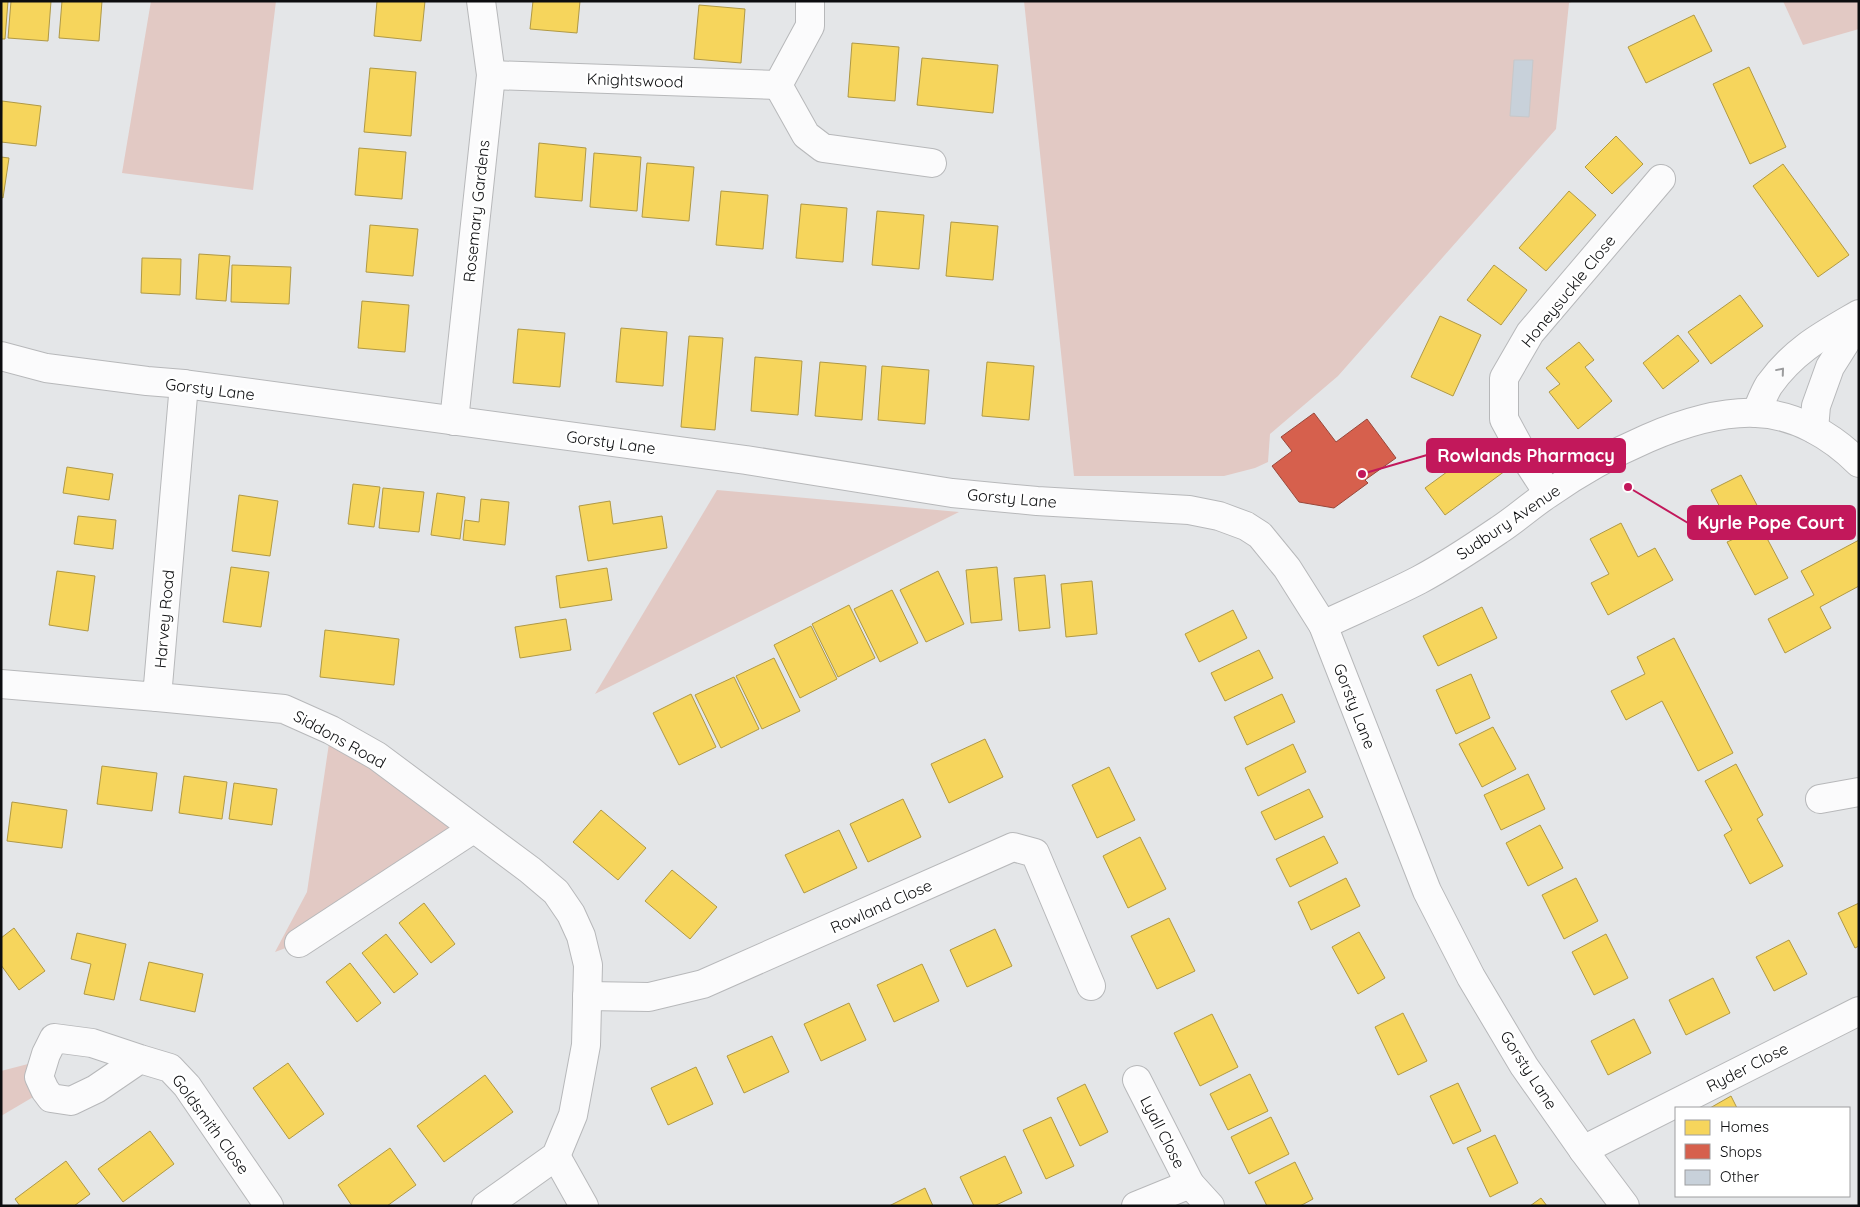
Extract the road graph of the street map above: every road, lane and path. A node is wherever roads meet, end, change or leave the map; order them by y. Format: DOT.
graph roads {
  1 [pos="481,1"];
  2 [pos="810,1"];
  3 [pos="491,75"];
  4 [pos="778,85"];
  5 [pos="932,163"];
  6 [pos="1661,178"];
  7 [pos="1859,314"];
  8 [pos="1859,321"];
  9 [pos="1,356"];
  10 [pos="184,384"];
  11 [pos="1756,413"];
  12 [pos="454,421"];
  13 [pos="1814,429"];
  14 [pos="1859,464"];
  15 [pos="1548,494"];
  16 [pos="1324,625"];
  17 [pos="1,684"];
  18 [pos="157,697"];
  19 [pos="1859,792"];
  20 [pos="1820,799"];
  21 [pos="473,829"];
  22 [pos="299,943"];
  23 [pos="1091,986"];
  24 [pos="587,996"];
  25 [pos="1859,1011"];
  26 [pos="140,1060"];
  27 [pos="1137,1080"];
  28 [pos="1582,1150"];
  29 [pos="556,1156"];
  30 [pos="1190,1184"];
  31 [pos="269,1206"];
  32 [pos="486,1206"];
  33 [pos="584,1206"];
  34 [pos="1136,1206"];
  35 [pos="1210,1206"];
  36 [pos="1625,1206"];
  1 -- 3 [label="street, Rosemary Gardens"];
  2 -- 4 [label="street"];
  3 -- 4 [label="street, Knightswood"];
  3 -- 12 [label="street, Rosemary Gardens"];
  4 -- 5 [label="street"];
  6 -- 15 [label="street, Honeysuckle Close"];
  11 -- 7 [label="street, one-way"];
  8 -- 13 [label="street"];
  9 -- 10 [label="street, Gorsty Lane"];
  10 -- 12 [label="street, Gorsty Lane"];
  10 -- 18 [label="street, Harvey Road"];
  11 -- 13 [label="street, Sudbury Avenue"];
  11 -- 15 [label="street, Sudbury Avenue"];
  12 -- 16 [label="street, Gorsty Lane"];
  13 -- 14 [label="street, Sudbury Avenue"];
  15 -- 16 [label="street, Sudbury Avenue"];
  16 -- 28 [label="street, Gorsty Lane"];
  17 -- 18 [label="street"];
  18 -- 21 [label="street, Siddons Road"];
  19 -- 20 [label="street"];
  21 -- 22 [label="street"];
  21 -- 24 [label="street, Siddons Road"];
  23 -- 24 [label="street, Rowland Close"];
  24 -- 29 [label="street, Siddons Road"];
  25 -- 28 [label="street, Ryder Close"];
  26 -- 31 [label="street, Goldsmith Close"];
  27 -- 30 [label="street, Lyall Close"];
  28 -- 36 [label="street, Gorsty Lane"];
  29 -- 32 [label="street"];
  29 -- 33 [label="street"];
  30 -- 34 [label="street, Lyall Close"];
  30 -- 35 [label="street, Lyall Close"];
}
